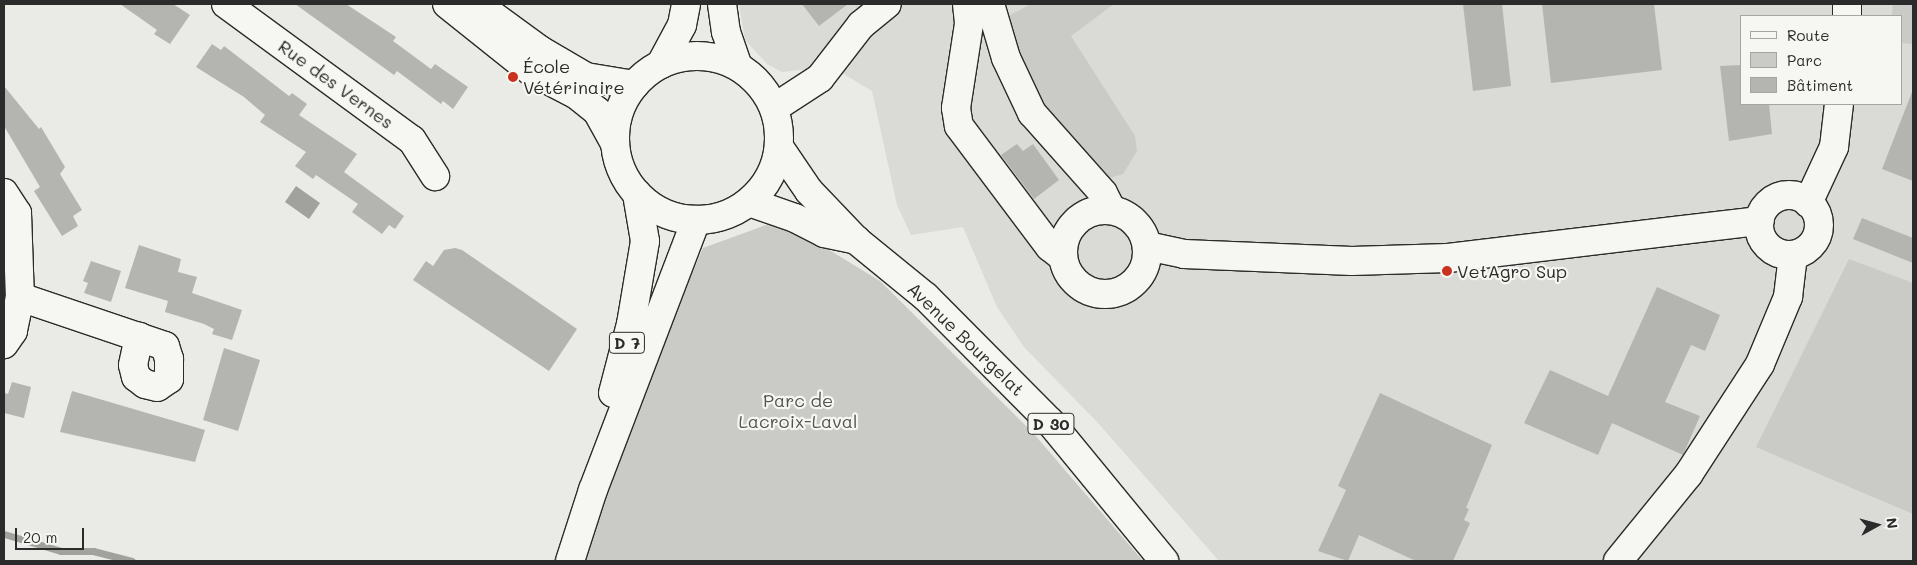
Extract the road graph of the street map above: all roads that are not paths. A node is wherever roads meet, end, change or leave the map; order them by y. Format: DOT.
graph roads {
  1 [pos="226,4"];
  2 [pos="447,4"];
  3 [pos="477,4"];
  4 [pos="686,4"];
  5 [pos="722,4"];
  6 [pos="887,4"];
  7 [pos="967,4"];
  8 [pos="990,4"];
  9 [pos="661,64"];
  10 [pos="738,66"];
  11 [pos="634,85"];
  12 [pos="1839,105"];
  13 [pos="774,108"];
  14 [pos="615,144"];
  15 [pos="779,147"];
  16 [pos="435,176"];
  17 [pos="4,193"];
  18 [pos="637,194"];
  19 [pos="749,202"];
  20 [pos="1808,203"];
  21 [pos="1111,209"];
  22 [pos="696,220"];
  23 [pos="1760,221"];
  24 [pos="856,240"];
  25 [pos="1147,246"];
  26 [pos="1793,255"];
  27 [pos="1062,257"];
  28 [pos="20,297"];
  29 [pos="139,337"];
  30 [pos="4,344"];
  31 [pos="593,490"];
  32 [pos="570,561"];
  33 [pos="1164,561"];
  34 [pos="1618,561"];
  1 -- 16 [label="main road, Rue des Vernes"];
  2 -- 14 [label="main road"];
  3 -- 11 [label="main road"];
  4 -- 9 [label="main road"];
  5 -- 10 [label="main road"];
  6 -- 13 [label="main road"];
  7 -- 27 [label="main road"];
  8 -- 21 [label="main road"];
  9 -- 10 [label="main road"];
  9 -- 11 [label="main road"];
  10 -- 13 [label="main road"];
  11 -- 14 [label="main road"];
  12 -- 20 [label="main road"];
  13 -- 15 [label="main road"];
  14 -- 18 [label="main road"];
  15 -- 19 [label="main road"];
  15 -- 24 [label="main road, Avenue Bourgelat / D 30"];
  17 -- 28 [label="main road"];
  18 -- 22 [label="main road"];
  18 -- 31 [label="main road, D 7"];
  19 -- 22 [label="main road"];
  19 -- 24 [label="main road, Avenue Bourgelat / D 30"];
  20 -- 23 [label="main road"];
  20 -- 26 [label="main road"];
  21 -- 25 [label="main road"];
  21 -- 27 [label="main road"];
  22 -- 31 [label="main road, D 7"];
  23 -- 25 [label="main road"];
  23 -- 26 [label="main road"];
  24 -- 33 [label="main road, Avenue Bourgelat / D 30"];
  25 -- 27 [label="main road"];
  26 -- 34 [label="main road"];
  28 -- 29 [label="main road"];
  28 -- 30 [label="main road"];
  31 -- 32 [label="main road, D 7"];
}
